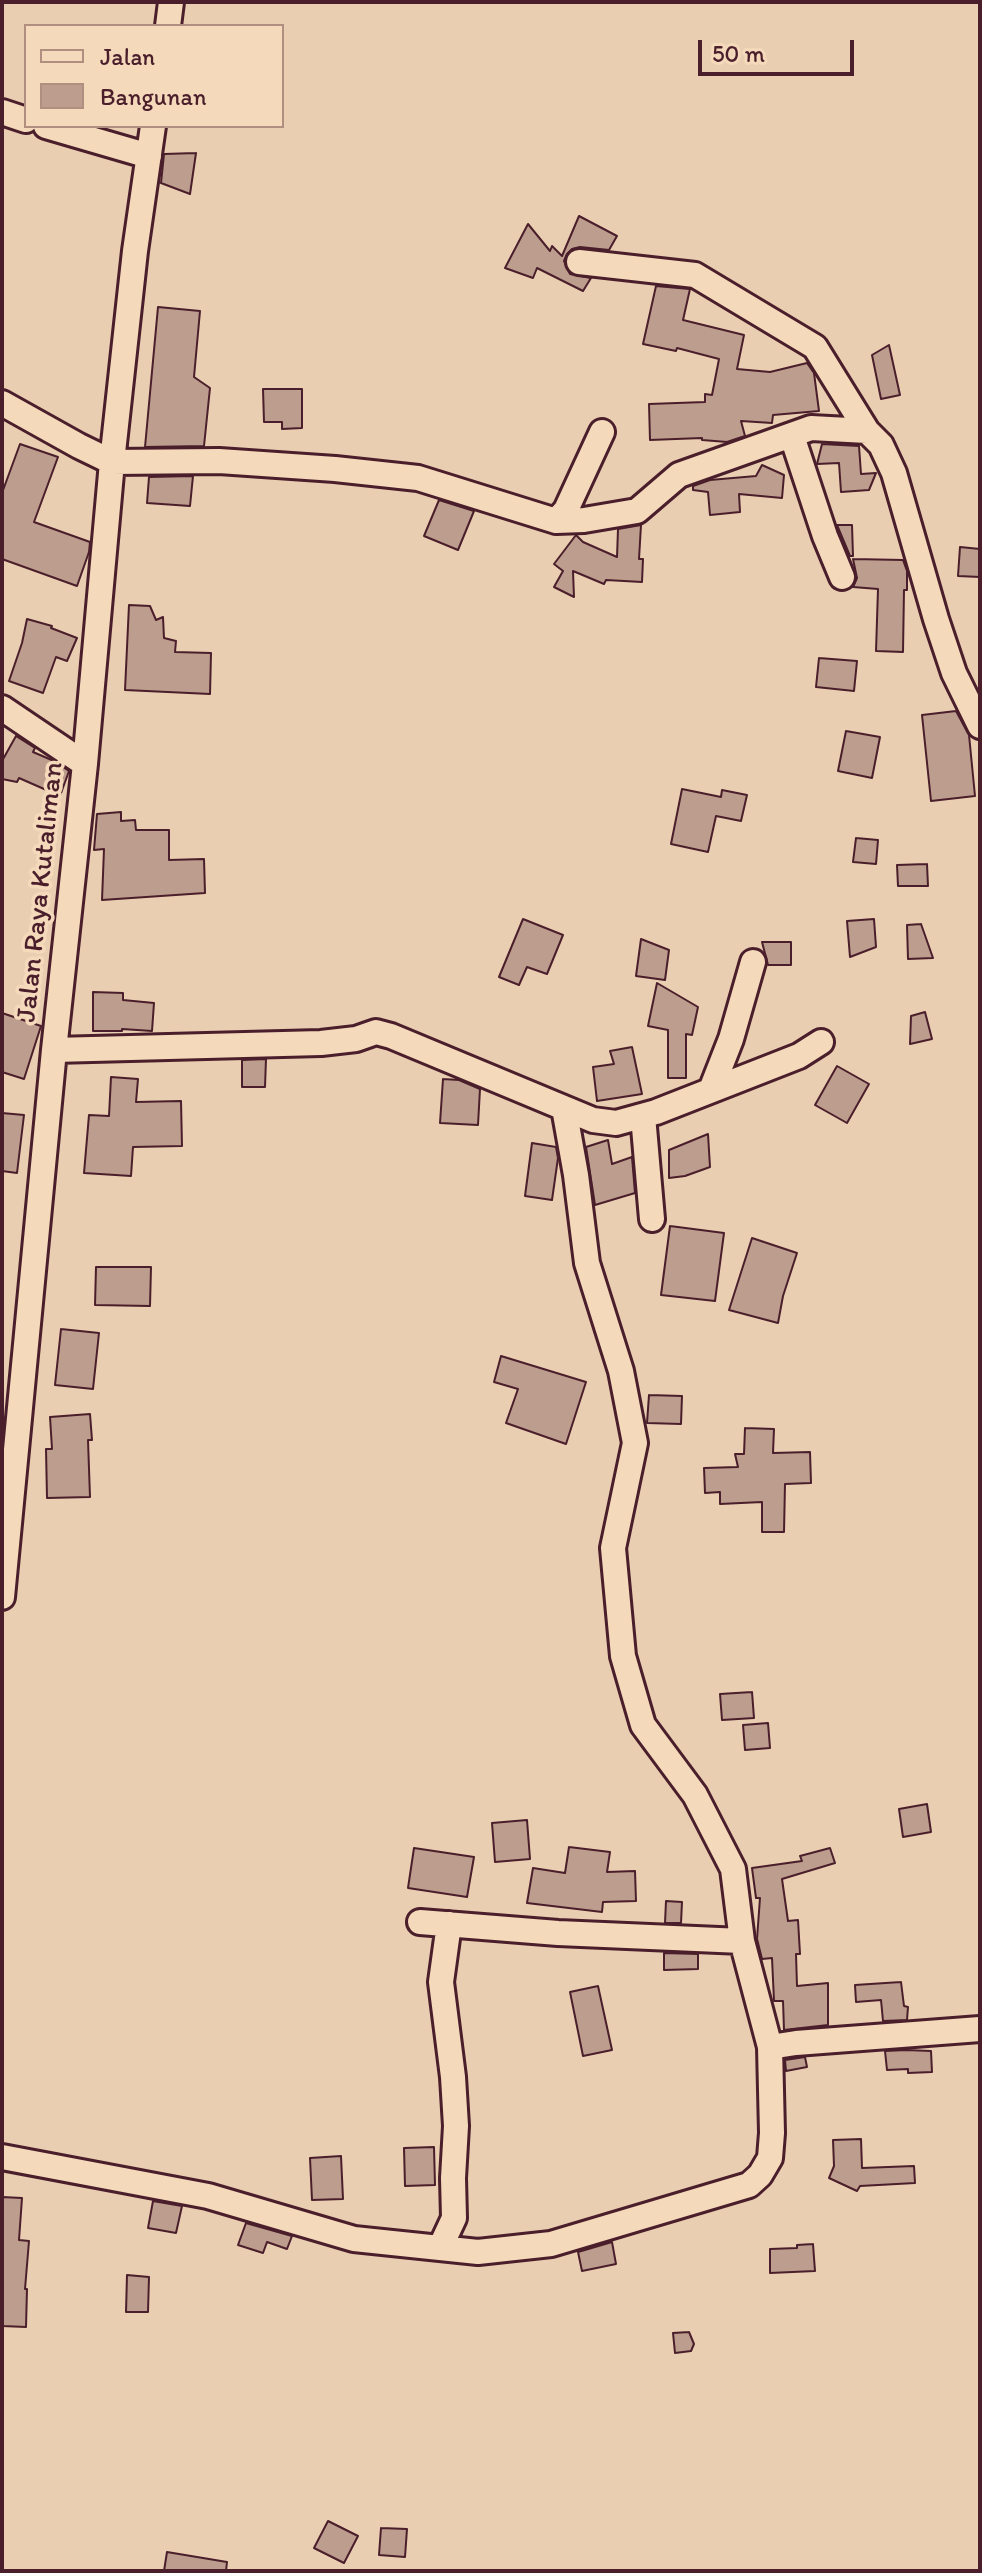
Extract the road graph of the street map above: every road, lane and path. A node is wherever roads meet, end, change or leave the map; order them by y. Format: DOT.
graph roads {
  1 [pos="171,2"];
  2 [pos="168,24"];
  3 [pos="2,112"];
  4 [pos="24,119"];
  5 [pos="53,128"];
  6 [pos="153,128"];
  7 [pos="149,156"];
  8 [pos="579,262"];
  9 [pos="2,403"];
  10 [pos="867,431"];
  11 [pos="602,432"];
  12 [pos="792,436"];
  13 [pos="112,462"];
  14 [pos="556,521"];
  15 [pos="842,577"];
  16 [pos="2,708"];
  17 [pos="980,726"];
  18 [pos="85,764"];
  19 [pos="753,962"];
  20 [pos="821,1042"];
  21 [pos="54,1050"];
  22 [pos="711,1090"];
  23 [pos="564,1108"];
  24 [pos="643,1116"];
  25 [pos="652,1219"];
  26 [pos="2,1597"];
  27 [pos="420,1922"];
  28 [pos="449,1924"];
  29 [pos="742,1941"];
  30 [pos="980,2029"];
  31 [pos="770,2047"];
  32 [pos="2,2157"];
  33 [pos="440,2248"];
  1 -- 2 [label="street"];
  3 -- 4 [label="street"];
  5 -- 7 [label="street"];
  6 -- 7 [label="street, Jalan Raya Kutaliman"];
  7 -- 13 [label="street, Jalan Raya Kutaliman"];
  8 -- 10 [label="street"];
  9 -- 13 [label="street"];
  10 -- 12 [label="street"];
  10 -- 17 [label="street"];
  11 -- 14 [label="street"];
  12 -- 14 [label="street"];
  12 -- 15 [label="street"];
  13 -- 14 [label="street"];
  13 -- 18 [label="street, Jalan Raya Kutaliman"];
  16 -- 18 [label="street"];
  18 -- 21 [label="street, Jalan Raya Kutaliman"];
  19 -- 22 [label="street"];
  20 -- 22 [label="street"];
  21 -- 23 [label="street"];
  21 -- 26 [label="street, Jalan Raya Kutaliman"];
  22 -- 24 [label="street"];
  23 -- 24 [label="street"];
  23 -- 29 [label="street"];
  24 -- 25 [label="street"];
  27 -- 28 [label="street"];
  28 -- 29 [label="street"];
  28 -- 33 [label="street"];
  29 -- 31 [label="street"];
  30 -- 31 [label="street"];
  31 -- 33 [label="street"];
  32 -- 33 [label="street"];
}
